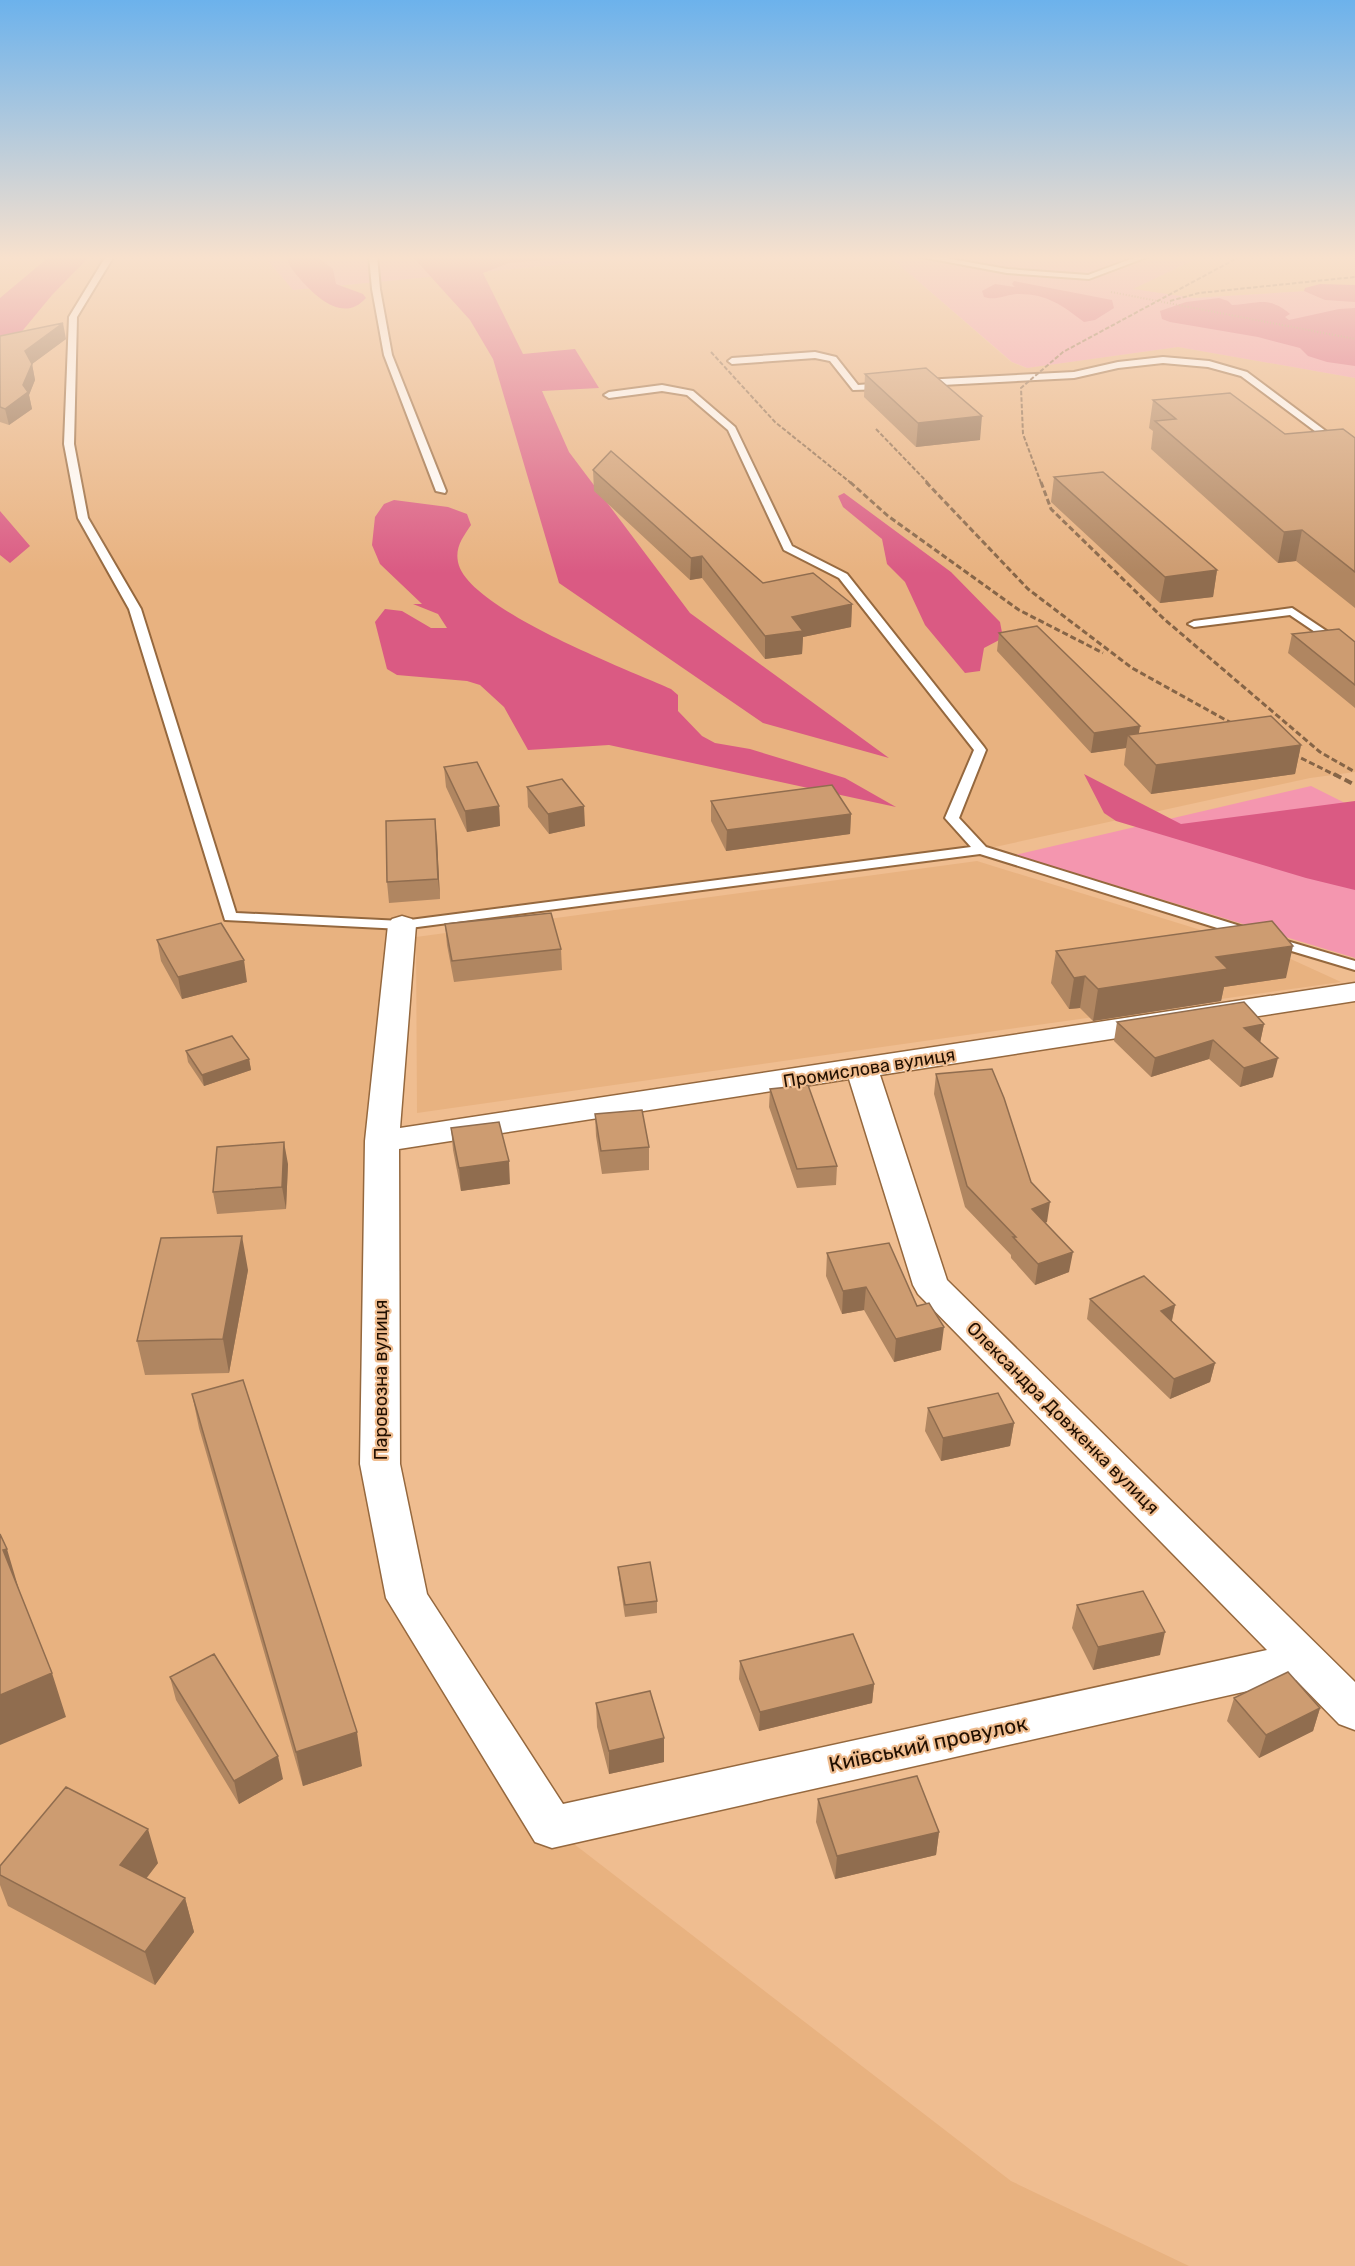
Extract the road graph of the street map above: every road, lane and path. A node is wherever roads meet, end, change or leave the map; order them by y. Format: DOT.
graph roads {
  1 [pos="72,362"];
  2 [pos="391,362"];
  3 [pos="835,362"];
  4 [pos="1147,362"];
  5 [pos="1183,362"];
  6 [pos="912,384"];
  7 [pos="901,385"];
  8 [pos="609,395"];
  9 [pos="1355,458"];
  10 [pos="441,491"];
  11 [pos="1194,624"];
  12 [pos="1355,655"];
  13 [pos="981,850"];
  14 [pos="402,925"];
  15 [pos="1355,966"];
  16 [pos="1355,992"];
  17 [pos="862,1069"];
  18 [pos="382,1141"];
  19 [pos="1304,1660"];
  20 [pos="1355,1711"];
  21 [pos="552,1827"];
  1 -- 14 [label="lane"];
  2 -- 10 [label="lane"];
  3 -- 7 [label="lane"];
  4 -- 6 [label="lane"];
  5 -- 9 [label="lane"];
  8 -- 13 [label="lane"];
  11 -- 12 [label="lane"];
  13 -- 14 [label="lane"];
  13 -- 15 [label="lane"];
  14 -- 18 [label="street, Паровозна вулиця"];
  16 -- 17 [label="street, Промислова вулиця"];
  17 -- 18 [label="street, Промислова вулиця"];
  17 -- 19 [label="street, Олександра Довженка вулиця"];
  18 -- 21 [label="street, Паровозна вулиця"];
  19 -- 20 [label="street, Олександра Довженка вулиця"];
  19 -- 21 [label="street, Київський провулок"];
}
